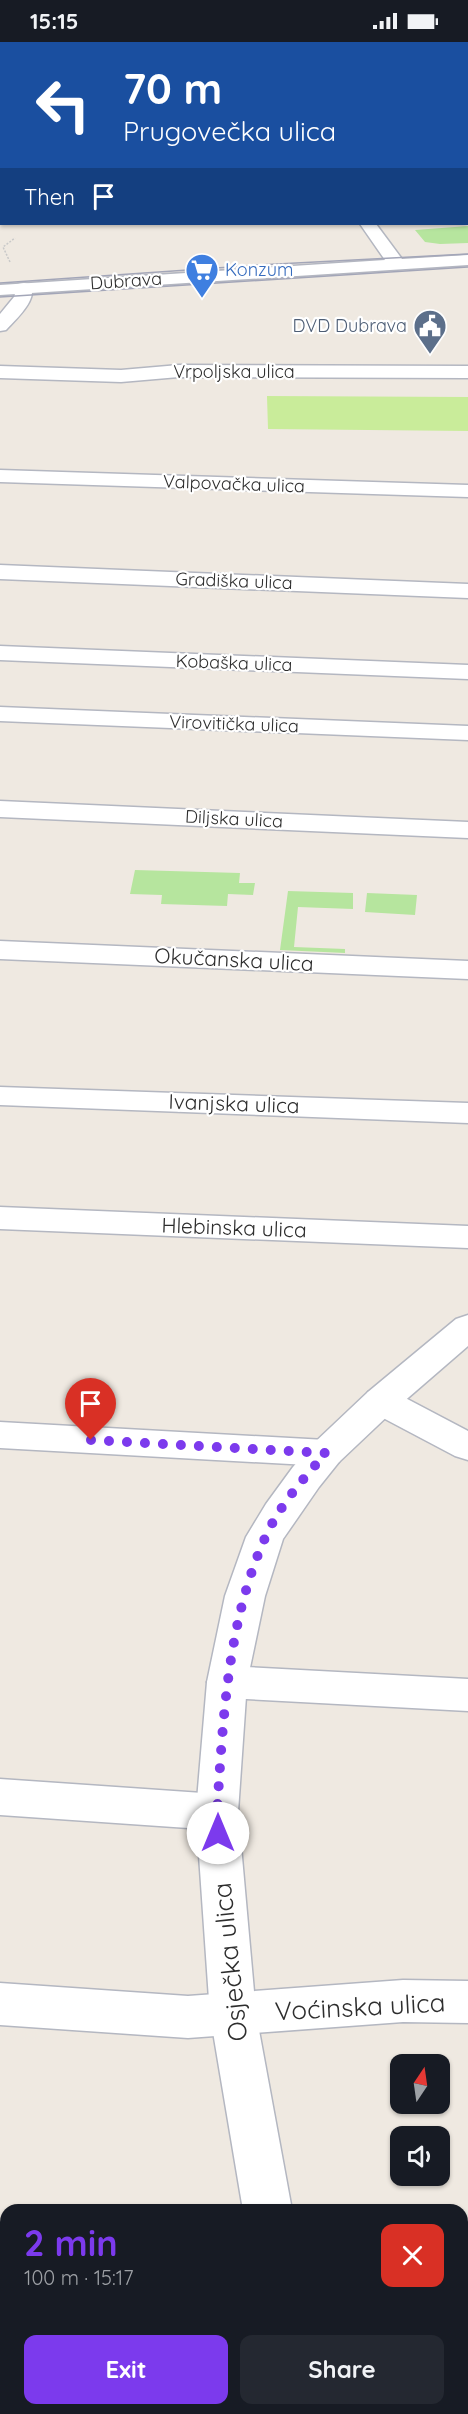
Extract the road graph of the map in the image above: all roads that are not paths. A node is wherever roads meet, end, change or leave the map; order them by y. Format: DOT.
graph roads {
  1 [pos="369,225"];
  2 [pos="468,260"];
  3 [pos="396,263"];
  4 [pos="24,288"];
  5 [pos="0,290"];
  6 [pos="0,326"];
  7 [pos="0,372"];
  8 [pos="468,372"];
  9 [pos="0,476"];
  10 [pos="468,491"];
  11 [pos="0,572"];
  12 [pos="468,591"];
  13 [pos="0,653"];
  14 [pos="468,672"];
  15 [pos="0,714"];
  16 [pos="468,733"];
  17 [pos="0,809"];
  18 [pos="468,830"];
  19 [pos="0,950"];
  20 [pos="468,970"];
  21 [pos="0,1096"];
  22 [pos="468,1113"];
  23 [pos="0,1218"];
  24 [pos="468,1237"];
  25 [pos="468,1327"];
  26 [pos="381,1401"];
  27 [pos="0,1435"];
  28 [pos="468,1447"];
  29 [pos="326,1453"];
  30 [pos="227,1682"];
  31 [pos="468,1695"];
  32 [pos="0,1797"];
  33 [pos="217,1812"];
  34 [pos="468,2002"];
  35 [pos="0,2004"];
  36 [pos="233,2014"];
  37 [pos="267,2204"];
  1 -- 3 [label="street"];
  2 -- 3 [label="street, Dubrava"];
  3 -- 4 [label="street, Dubrava"];
  4 -- 5 [label="street, Dubrava"];
  4 -- 6 [label="street"];
  7 -- 8 [label="street, Vrpoljska ulica"];
  9 -- 10 [label="street, Valpovačka ulica"];
  11 -- 12 [label="street, Gradiška ulica"];
  13 -- 14 [label="street, Kobaška ulica"];
  15 -- 16 [label="street, Virovitička ulica"];
  17 -- 18 [label="street, Diljska ulica"];
  19 -- 20 [label="street, Okučanska ulica"];
  21 -- 22 [label="street, Ivanjska ulica"];
  23 -- 24 [label="street, Hlebinska ulica"];
  25 -- 26 [label="street, Osječka ulica"];
  26 -- 28 [label="street"];
  26 -- 29 [label="street, Osječka ulica"];
  27 -- 29 [label="street"];
  29 -- 30 [label="street, Osječka ulica"];
  30 -- 31 [label="street"];
  30 -- 33 [label="street, Osječka ulica"];
  32 -- 33 [label="street"];
  33 -- 36 [label="street, Osječka ulica"];
  34 -- 36 [label="street, Voćinska ulica"];
  35 -- 36 [label="street, Voćinska ulica"];
  36 -- 37 [label="street, Osječka ulica"];
}
